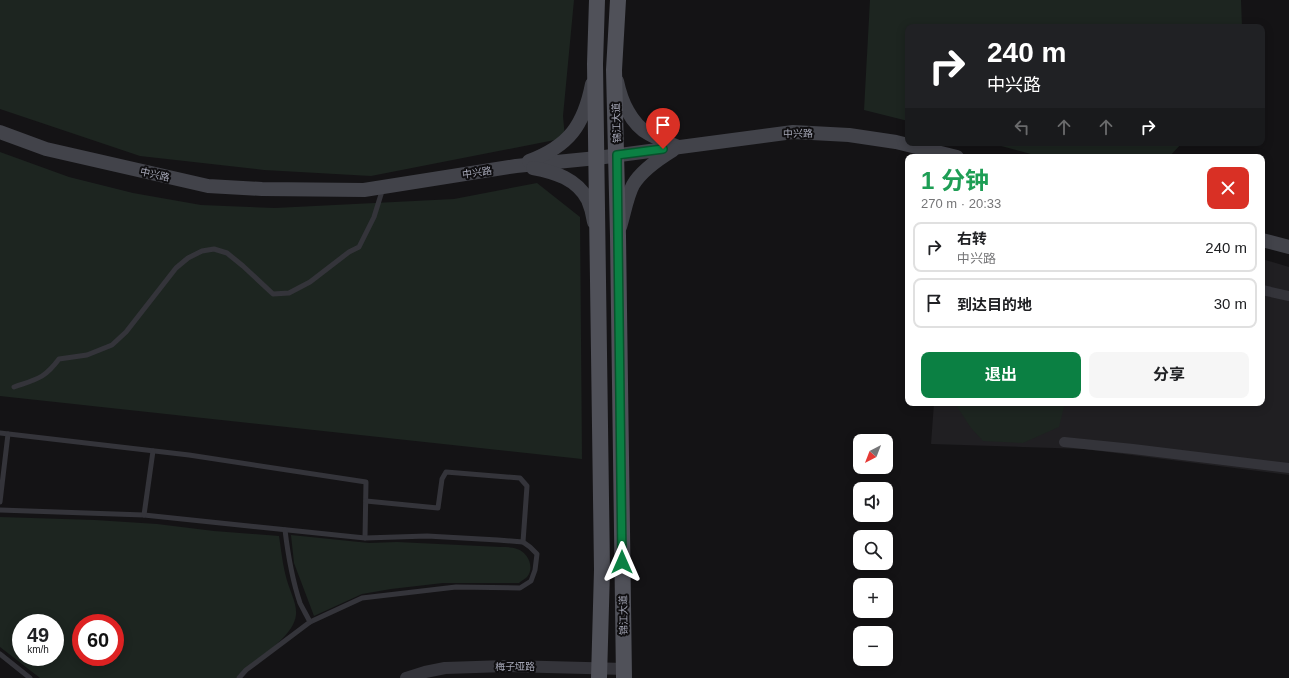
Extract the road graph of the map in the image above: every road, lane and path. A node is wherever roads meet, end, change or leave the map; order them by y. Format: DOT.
graph roads {
  1 [pos="597,0"];
  2 [pos="618,0"];
  3 [pos="595,64"];
  4 [pos="614,70"];
  5 [pos="0,132"];
  6 [pos="905,144"];
  7 [pos="912,146"];
  8 [pos="678,147"];
  9 [pos="945,154"];
  10 [pos="617,155"];
  11 [pos="597,158"];
  12 [pos="516,166"];
  13 [pos="383,187"];
  14 [pos="598,234"];
  15 [pos="618,236"];
  16 [pos="1265,241"];
  17 [pos="1289,247"];
  18 [pos="1265,291"];
  19 [pos="1289,296"];
  20 [pos="14,387"];
  21 [pos="0,433"];
  22 [pos="8,434"];
  23 [pos="1064,442"];
  24 [pos="153,451"];
  25 [pos="1289,468"];
  26 [pos="366,501"];
  27 [pos="0,502"];
  28 [pos="0,510"];
  29 [pos="144,515"];
  30 [pos="285,530"];
  31 [pos="364,538"];
  32 [pos="523,542"];
  33 [pos="310,622"];
  34 [pos="0,654"];
  35 [pos="600,673"];
  36 [pos="624,673"];
  37 [pos="30,678"];
  38 [pos="239,678"];
  39 [pos="406,678"];
  1 -- 3 [label="main road, 锦江大道"];
  2 -- 4 [label="main road, 锦江大道"];
  3 -- 11 [label="main road, 锦江大道"];
  3 -- 12 [label="main road"];
  4 -- 8 [label="main road"];
  4 -- 10 [label="main road, 锦江大道"];
  5 -- 13 [label="main road, 中兴路"];
  6 -- 8 [label="main road, 中兴路"];
  7 -- 9 [label="main road, 中兴路"];
  8 -- 10 [label="main road, 中兴路"];
  8 -- 15 [label="main road"];
  10 -- 11 [label="main road, 中兴路"];
  10 -- 15 [label="main road, 锦江大道"];
  11 -- 12 [label="main road, 中兴路"];
  11 -- 14 [label="main road, 锦江大道"];
  12 -- 13 [label="main road, 中兴路"];
  12 -- 14 [label="main road"];
  13 -- 20 [label="lane"];
  14 -- 35 [label="main road, 锦江大道"];
  15 -- 36 [label="main road, 锦江大道"];
  16 -- 17 [label="main road"];
  18 -- 19 [label="street"];
  21 -- 22 [label="lane"];
  22 -- 24 [label="lane"];
  22 -- 27 [label="lane"];
  23 -- 25 [label="street"];
  24 -- 26 [label="lane"];
  24 -- 29 [label="lane"];
  26 -- 31 [label="lane"];
  26 -- 32 [label="lane"];
  28 -- 29 [label="lane"];
  29 -- 30 [label="lane"];
  30 -- 31 [label="lane"];
  30 -- 33 [label="lane"];
  31 -- 32 [label="lane"];
  32 -- 33 [label="lane"];
  33 -- 38 [label="lane"];
  34 -- 37 [label="lane"];
  35 -- 36 [label="street, 梅子垭路"];
  35 -- 39 [label="street, 梅子垭路"];
}
